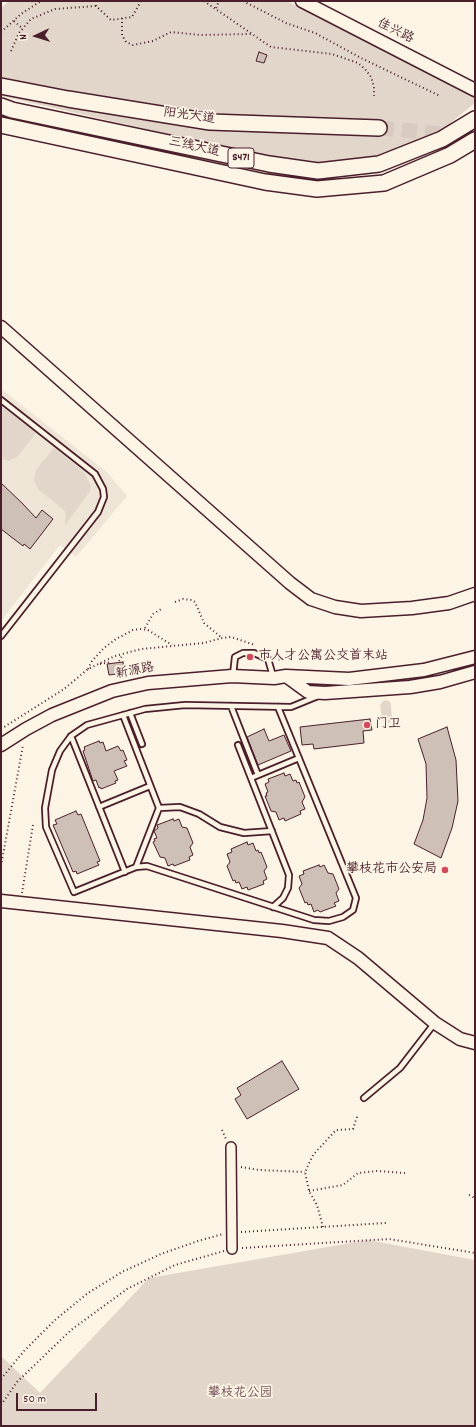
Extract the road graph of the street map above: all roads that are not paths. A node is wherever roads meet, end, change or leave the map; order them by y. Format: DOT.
graph roads {
  1 [pos="302,1"];
  2 [pos="1,86"];
  3 [pos="475,90"];
  4 [pos="1,106"];
  5 [pos="475,119"];
  6 [pos="1,125"];
  7 [pos="379,128"];
  8 [pos="475,140"];
  9 [pos="1,326"];
  10 [pos="1,400"];
  11 [pos="475,594"];
  12 [pos="1,636"];
  13 [pos="475,657"];
  14 [pos="475,672"];
  15 [pos="232,676"];
  16 [pos="286,676"];
  17 [pos="274,678"];
  18 [pos="325,693"];
  19 [pos="231,706"];
  20 [pos="278,707"];
  21 [pos="130,713"];
  22 [pos="123,715"];
  23 [pos="71,736"];
  24 [pos="142,744"];
  25 [pos="1,745"];
  26 [pos="238,745"];
  27 [pos="299,758"];
  28 [pos="258,775"];
  29 [pos="251,778"];
  30 [pos="150,786"];
  31 [pos="99,807"];
  32 [pos="159,808"];
  33 [pos="272,831"];
  34 [pos="136,867"];
  35 [pos="125,872"];
  36 [pos="1,901"];
  37 [pos="274,907"];
  38 [pos="435,1023"];
  39 [pos="475,1043"];
  40 [pos="364,1098"];
  41 [pos="231,1147"];
  42 [pos="232,1249"];
  1 -- 3 [label="street, 佳兴路"];
  2 -- 7 [label="main road, 阳光大道"];
  4 -- 5 [label="main road, 三线大道 / S471"];
  6 -- 8 [label="main road, 三线大道 / S471"];
  9 -- 11 [label="street"];
  10 -- 12 [label="lane"];
  13 -- 16 [label="street, 新源路"];
  14 -- 18 [label="street"];
  15 -- 17 [label="street, 新源路"];
  15 -- 17 [label="lane"];
  15 -- 25 [label="street, 新源路"];
  16 -- 17 [label="street, 新源路"];
  16 -- 18 [label="street"];
  18 -- 20 [label="lane"];
  19 -- 20 [label="lane"];
  19 -- 21 [label="lane"];
  19 -- 28 [label="lane"];
  20 -- 27 [label="lane"];
  21 -- 22 [label="lane"];
  21 -- 24 [label="lane"];
  22 -- 23 [label="lane"];
  22 -- 30 [label="lane"];
  23 -- 31 [label="lane"];
  23 -- 35 [label="lane"];
  26 -- 29 [label="lane"];
  27 -- 28 [label="lane"];
  27 -- 37 [label="lane"];
  28 -- 29 [label="lane"];
  29 -- 33 [label="lane"];
  30 -- 31 [label="lane"];
  30 -- 32 [label="lane"];
  31 -- 35 [label="lane"];
  32 -- 33 [label="lane"];
  32 -- 34 [label="lane"];
  33 -- 37 [label="lane"];
  34 -- 35 [label="lane"];
  34 -- 37 [label="lane"];
  36 -- 38 [label="street"];
  38 -- 39 [label="street"];
  38 -- 40 [label="lane"];
  41 -- 42 [label="street"];
}
